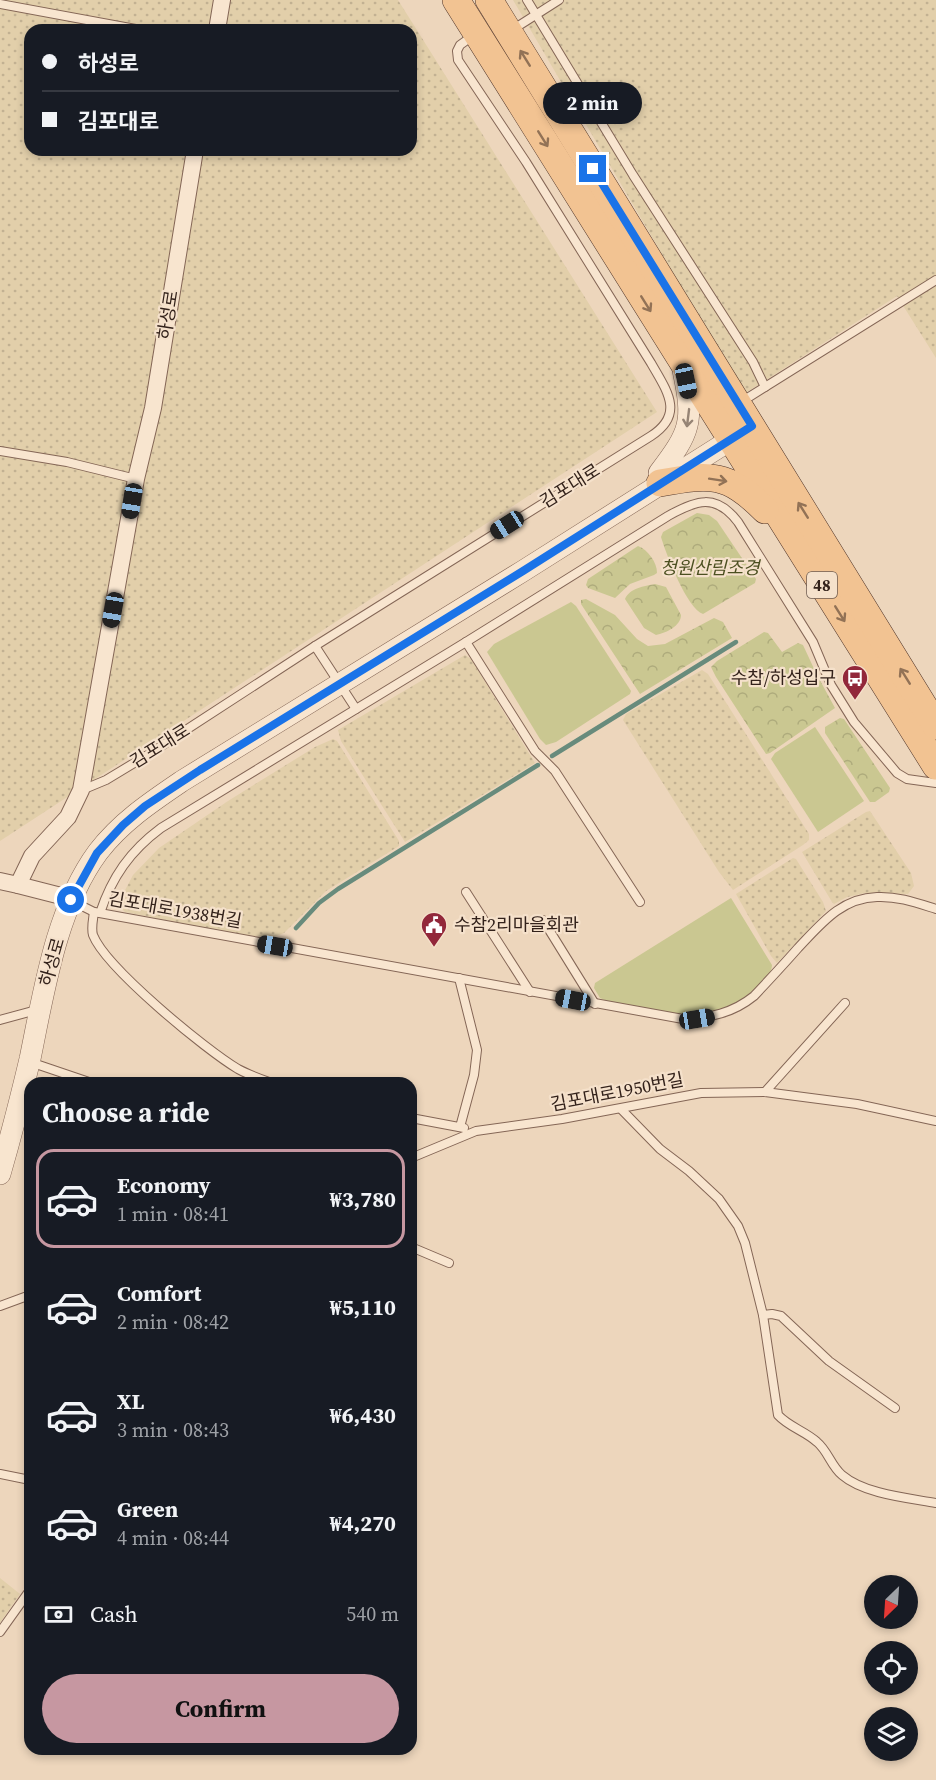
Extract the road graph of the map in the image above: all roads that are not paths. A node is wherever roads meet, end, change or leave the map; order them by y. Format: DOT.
graph roads {
  1 [pos="222,0"];
  2 [pos="456,0"];
  3 [pos="489,0"];
  4 [pos="527,0"];
  5 [pos="559,0"];
  6 [pos="0,4"];
  7 [pos="537,14"];
  8 [pos="108,24"];
  9 [pos="218,24"];
  10 [pos="509,32"];
  11 [pos="476,33"];
  12 [pos="194,156"];
  13 [pos="936,280"];
  14 [pos="681,361"];
  15 [pos="765,387"];
  16 [pos="739,423"];
  17 [pos="0,451"];
  18 [pos="659,478"];
  19 [pos="136,479"];
  20 [pos="791,536"];
  21 [pos="466,642"];
  22 [pos="315,646"];
  23 [pos="337,680"];
  24 [pos="356,709"];
  25 [pos="936,726"];
  26 [pos="936,766"];
  27 [pos="936,783"];
  28 [pos="81,790"];
  29 [pos="0,881"];
  30 [pos="18,885"];
  31 [pos="466,892"];
  32 [pos="68,898"];
  33 [pos="640,902"];
  34 [pos="936,909"];
  35 [pos="97,913"];
  36 [pos="543,920"];
  37 [pos="459,978"];
  38 [pos="530,992"];
  39 [pos="845,1003"];
  40 [pos="595,1004"];
  41 [pos="36,1010"];
  42 [pos="0,1020"];
  43 [pos="25,1061"];
  44 [pos="74,1077"];
  45 [pos="258,1077"];
  46 [pos="765,1092"];
  47 [pos="621,1109"];
  48 [pos="417,1119"];
  49 [pos="936,1121"];
  50 [pos="460,1127"];
  51 [pos="476,1131"];
  52 [pos="0,1146"];
  53 [pos="417,1156"];
  54 [pos="0,1174"];
  55 [pos="417,1249"];
  56 [pos="449,1263"];
  57 [pos="24,1297"];
  58 [pos="0,1306"];
  59 [pos="763,1315"];
  60 [pos="895,1408"];
  61 [pos="0,1474"];
  62 [pos="24,1479"];
  63 [pos="936,1503"];
  64 [pos="24,1598"];
  65 [pos="0,1632"];
  1 -- 9 [label="street"];
  2 -- 11 [label="main road, 48"];
  3 -- 10 [label="main road, 48"];
  4 -- 7 [label="lane"];
  5 -- 7 [label="lane"];
  6 -- 8 [label="lane"];
  7 -- 10 [label="lane"];
  7 -- 15 [label="lane"];
  16 -- 10 [label="main road, 48, one-way"];
  11 -- 14 [label="main road, 48, one-way"];
  11 -- 22 [label="lane, 김포대로"];
  12 -- 19 [label="street, 하성로"];
  13 -- 15 [label="lane"];
  14 -- 16 [label="main road, 48"];
  14 -- 18 [label="street, one-way"];
  15 -- 16 [label="lane"];
  16 -- 18 [label="street, 하성로"];
  16 -- 20 [label="main road, 48"];
  25 -- 16 [label="main road, 48, one-way"];
  17 -- 19 [label="lane"];
  18 -- 20 [label="main road, one-way"];
  18 -- 23 [label="street, 하성로"];
  19 -- 28 [label="street, 하성로"];
  20 -- 26 [label="main road, 48, one-way"];
  21 -- 24 [label="lane"];
  21 -- 27 [label="lane"];
  21 -- 33 [label="lane"];
  22 -- 23 [label="lane"];
  22 -- 28 [label="lane, 김포대로"];
  23 -- 24 [label="lane"];
  23 -- 32 [label="street, 하성로"];
  24 -- 35 [label="lane"];
  28 -- 30 [label="street, 하성로"];
  29 -- 30 [label="street"];
  30 -- 32 [label="street"];
  31 -- 38 [label="lane"];
  32 -- 35 [label="lane, 김포대로1938번길"];
  32 -- 41 [label="street, 하성로"];
  34 -- 40 [label="lane, 김포대로1938번길"];
  35 -- 37 [label="lane, 김포대로1938번길"];
  35 -- 45 [label="lane"];
  36 -- 40 [label="lane"];
  37 -- 38 [label="lane, 김포대로1938번길"];
  37 -- 50 [label="lane"];
  38 -- 40 [label="lane, 김포대로1938번길"];
  39 -- 46 [label="lane"];
  41 -- 42 [label="lane"];
  41 -- 43 [label="street, 하성로"];
  43 -- 44 [label="lane"];
  43 -- 52 [label="street, 하성로"];
  43 -- 54 [label="street, 하성로"];
  46 -- 47 [label="lane, 김포대로1950번길"];
  46 -- 49 [label="lane, 김포대로1950번길"];
  47 -- 51 [label="lane, 김포대로1950번길"];
  47 -- 59 [label="lane"];
  48 -- 50 [label="lane, 김포대로1950번길"];
  50 -- 51 [label="lane, 김포대로1950번길"];
  51 -- 53 [label="lane, 김포대로1950번길"];
  55 -- 56 [label="lane"];
  57 -- 58 [label="lane"];
  59 -- 60 [label="lane"];
  59 -- 63 [label="lane"];
  61 -- 62 [label="lane"];
  64 -- 65 [label="lane"];
}
